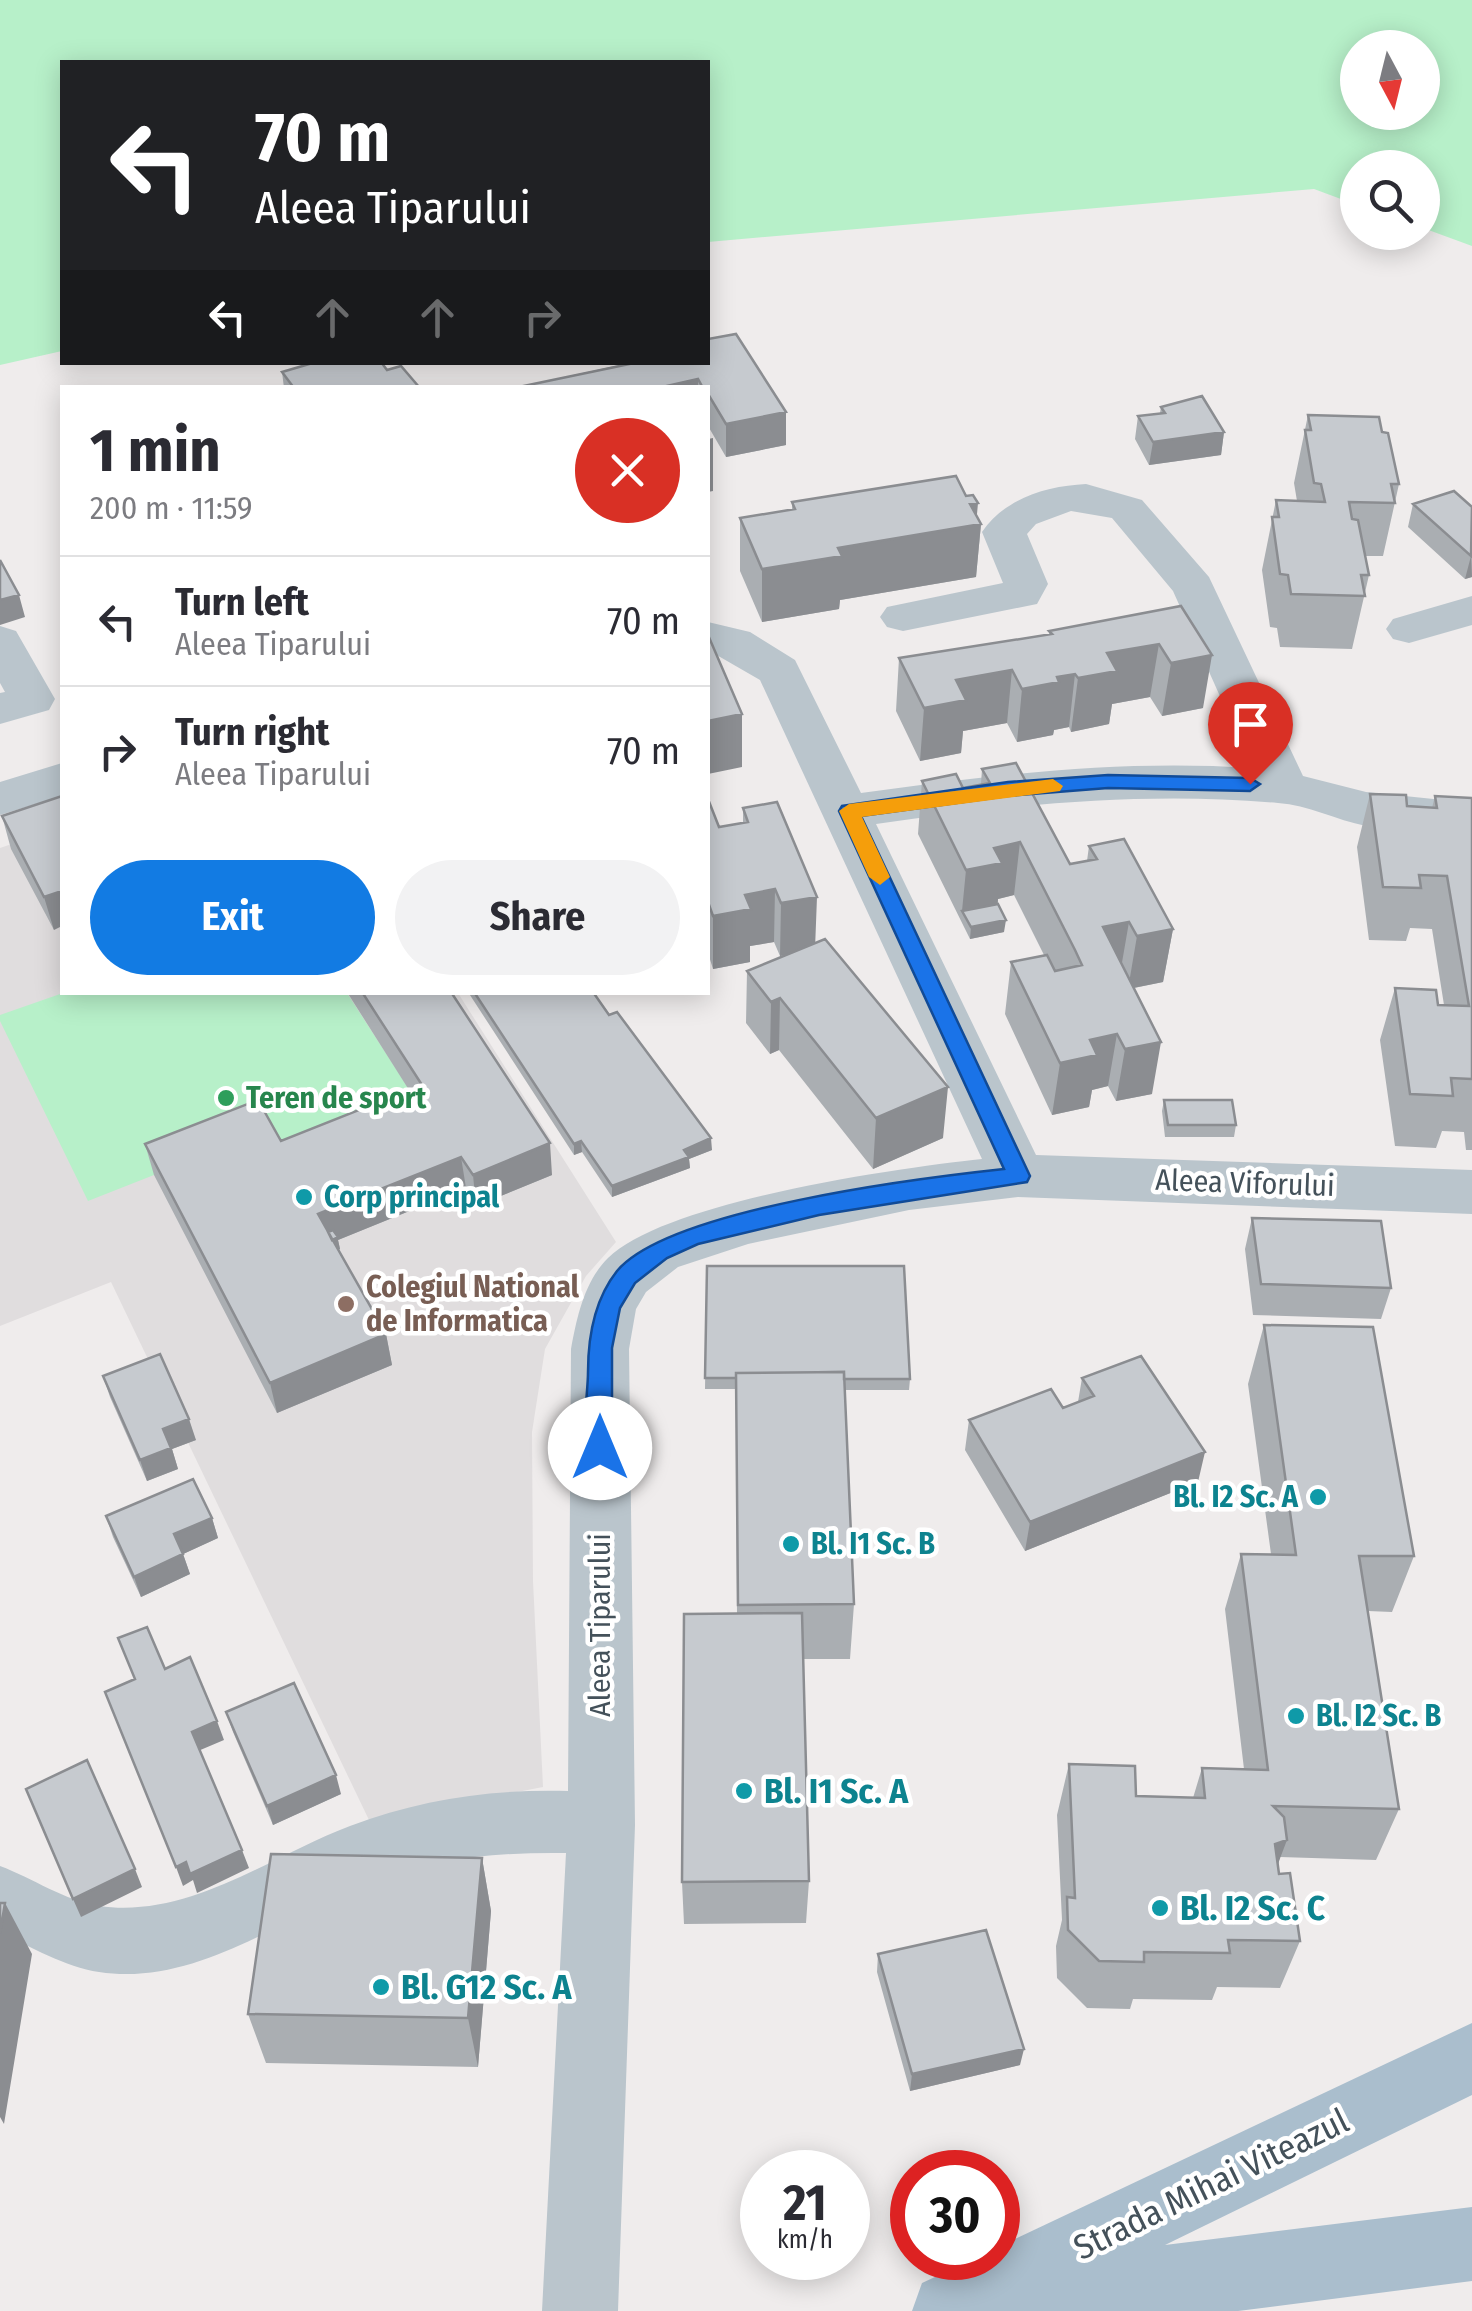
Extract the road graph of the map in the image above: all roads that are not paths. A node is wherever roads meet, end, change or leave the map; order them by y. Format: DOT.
graph roads {
  1 [pos="1472,610"];
  2 [pos="903,618"];
  3 [pos="1408,629"];
  4 [pos="710,636"];
  5 [pos="0,641"];
  6 [pos="0,709"];
  7 [pos="60,780"];
  8 [pos="1284,786"];
  9 [pos="0,799"];
  10 [pos="849,811"];
  11 [pos="1472,820"];
  12 [pos="1018,1176"];
  13 [pos="1472,1192"];
  14 [pos="601,1825"];
  15 [pos="0,1899"];
  16 [pos="1472,2058"];
  17 [pos="1472,2244"];
  18 [pos="950,2310"];
  19 [pos="580,2311"];
  20 [pos="941,2311"];
  1 -- 3 [label="street"];
  2 -- 8 [label="street"];
  4 -- 10 [label="street"];
  5 -- 6 [label="street"];
  7 -- 9 [label="street"];
  8 -- 10 [label="street"];
  8 -- 11 [label="street"];
  10 -- 12 [label="street"];
  12 -- 13 [label="street, Aleea Viforului"];
  12 -- 14 [label="street, Aleea Tiparului"];
  14 -- 15 [label="street"];
  14 -- 19 [label="street, Aleea Tiparului"];
  16 -- 18 [label="main road, Strada Mihai Viteazul"];
  17 -- 18 [label="main road, Strada Mihai Viteazul"];
  18 -- 20 [label="main road, Strada Mihai Viteazul"];
}
